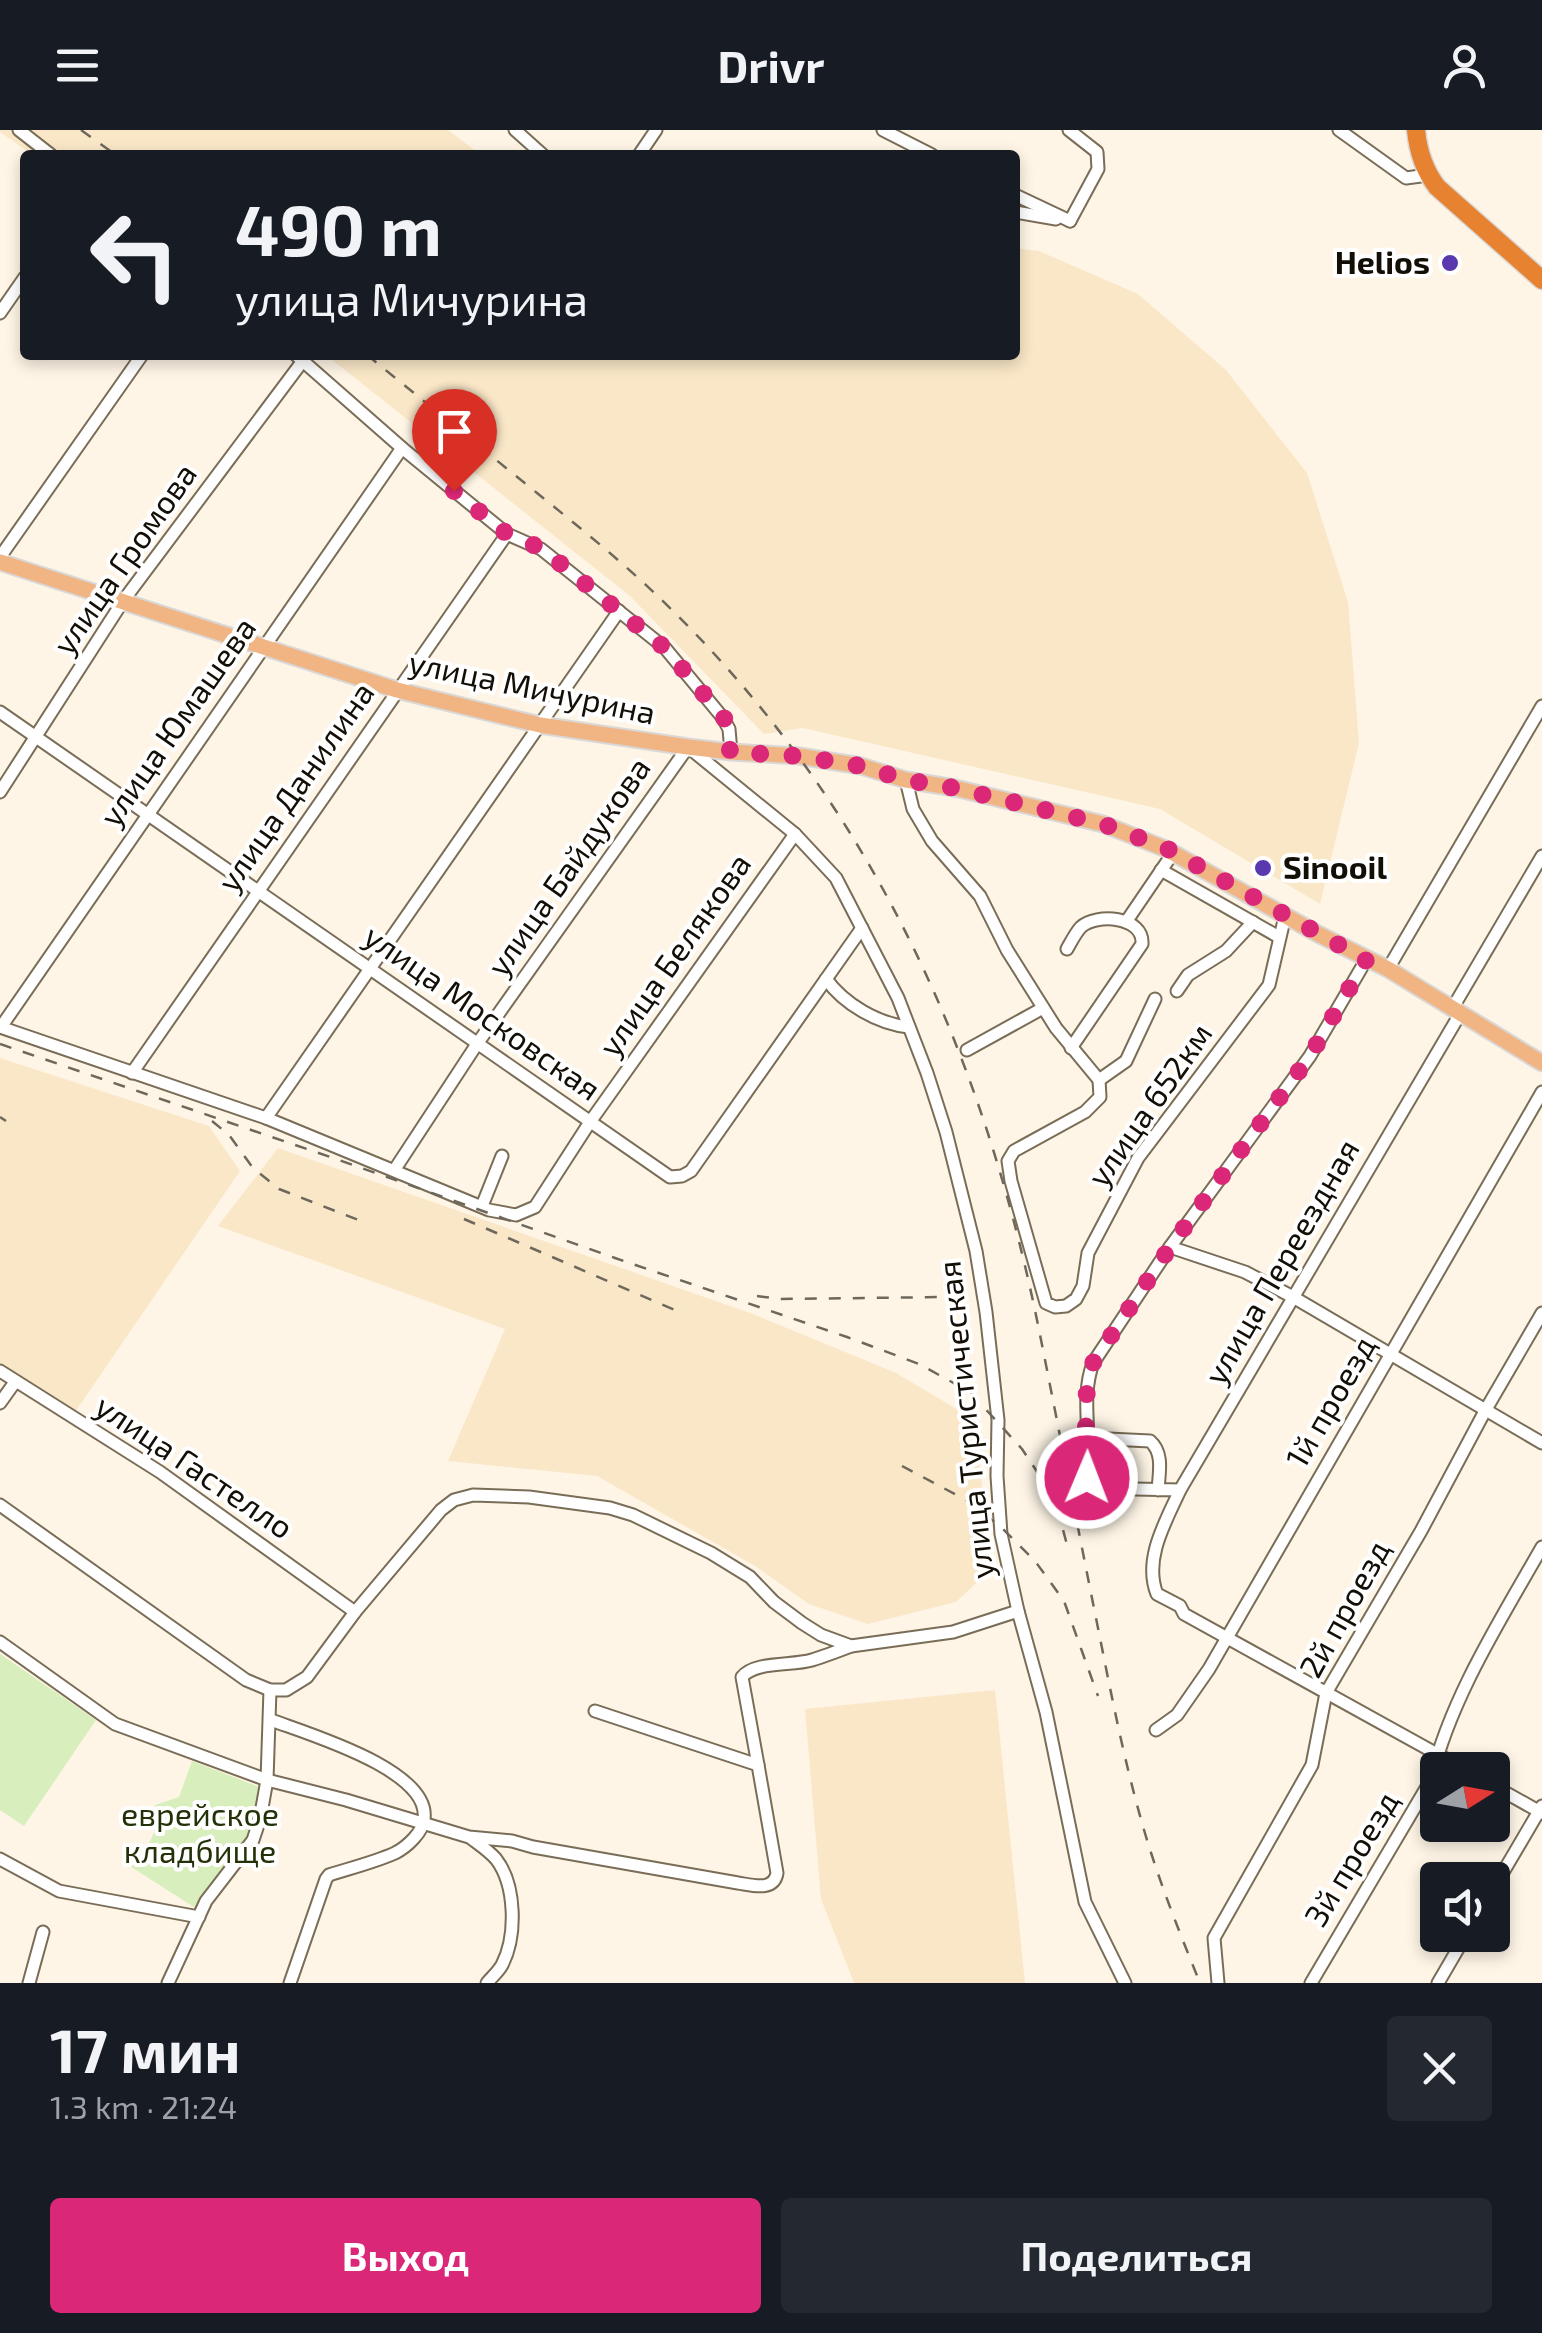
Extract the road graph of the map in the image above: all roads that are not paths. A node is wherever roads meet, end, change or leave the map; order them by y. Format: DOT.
graph roads {
  1 [pos="19,130"];
  2 [pos="515,130"];
  3 [pos="883,130"];
  4 [pos="1069,130"];
  5 [pos="1339,130"];
  6 [pos="1416,130"];
  7 [pos="45,150"];
  8 [pos="537,150"];
  9 [pos="922,150"];
  10 [pos="1428,175"];
  11 [pos="1020,197"];
  12 [pos="1020,213"];
  13 [pos="1070,221"];
  14 [pos="1542,280"];
  15 [pos="20,285"];
  16 [pos="0,314"];
  17 [pos="139,360"];
  18 [pos="298,360"];
  19 [pos="301,360"];
  20 [pos="402,448"];
  21 [pos="507,534"];
  22 [pos="0,560"];
  23 [pos="123,602"];
  24 [pos="619,611"];
  25 [pos="263,647"];
  26 [pos="397,690"];
  27 [pos="1542,706"];
  28 [pos="0,712"];
  29 [pos="540,725"];
  30 [pos="36,737"];
  31 [pos="688,747"];
  32 [pos="730,752"];
  33 [pos="906,780"];
  34 [pos="0,792"];
  35 [pos="148,814"];
  36 [pos="794,834"];
  37 [pos="1174,853"];
  38 [pos="1542,856"];
  39 [pos="1162,870"];
  40 [pos="258,890"];
  41 [pos="1285,916"];
  42 [pos="1126,922"];
  43 [pos="1252,922"];
  44 [pos="862,928"];
  45 [pos="1280,937"];
  46 [pos="1067,949"];
  47 [pos="1366,960"];
  48 [pos="370,968"];
  49 [pos="1388,969"];
  50 [pos="826,979"];
  51 [pos="1177,990"];
  52 [pos="1155,999"];
  53 [pos="1044,1008"];
  54 [pos="1456,1011"];
  55 [pos="0,1027"];
  56 [pos="909,1027"];
  57 [pos="478,1044"];
  58 [pos="1071,1048"];
  59 [pos="967,1050"];
  60 [pos="1542,1063"];
  61 [pos="132,1072"];
  62 [pos="1100,1080"];
  63 [pos="1542,1092"];
  64 [pos="266,1118"];
  65 [pos="590,1122"];
  66 [pos="502,1156"];
  67 [pos="395,1169"];
  68 [pos="482,1206"];
  69 [pos="1170,1247"];
  70 [pos="1293,1297"];
  71 [pos="1542,1313"];
  72 [pos="1391,1354"];
  73 [pos="0,1371"];
  74 [pos="15,1382"];
  75 [pos="0,1403"];
  76 [pos="1485,1410"];
  77 [pos="1088,1438"];
  78 [pos="1542,1443"];
  79 [pos="1158,1490"];
  80 [pos="1180,1490"];
  81 [pos="0,1504"];
  82 [pos="1542,1547"];
  83 [pos="355,1612"];
  84 [pos="1018,1612"];
  85 [pos="1227,1638"];
  86 [pos="0,1642"];
  87 [pos="852,1646"];
  88 [pos="270,1690"];
  89 [pos="1326,1693"];
  90 [pos="595,1711"];
  91 [pos="271,1720"];
  92 [pos="1156,1730"];
  93 [pos="1433,1752"];
  94 [pos="1438,1752"];
  95 [pos="758,1765"];
  96 [pos="267,1780"];
  97 [pos="1510,1794"];
  98 [pos="1420,1800"];
  99 [pos="1541,1810"];
  100 [pos="424,1825"];
  101 [pos="468,1837"];
  102 [pos="0,1859"];
  103 [pos="1510,1862"];
  104 [pos="198,1917"];
  105 [pos="44,1932"];
  106 [pos="1456,1952"];
  107 [pos="29,1983"];
  108 [pos="168,1983"];
  109 [pos="290,1983"];
  110 [pos="486,1983"];
  111 [pos="1125,1983"];
  112 [pos="1218,1983"];
  113 [pos="1311,1983"];
  114 [pos="1438,1983"];
  1 -- 7 [label="street"];
  2 -- 8 [label="street"];
  3 -- 9 [label="street"];
  4 -- 13 [label="street"];
  5 -- 10 [label="street"];
  6 -- 10 [label="highway"];
  10 -- 14 [label="highway"];
  11 -- 13 [label="street"];
  12 -- 13 [label="street"];
  15 -- 16 [label="street"];
  17 -- 22 [label="street"];
  18 -- 23 [label="street, улица Громова"];
  19 -- 20 [label="street"];
  20 -- 21 [label="street"];
  20 -- 25 [label="street, улица Юмашева"];
  21 -- 24 [label="street"];
  21 -- 26 [label="street, улица Данилина"];
  22 -- 23 [label="main road, улица Мичурина"];
  23 -- 25 [label="main road, улица Мичурина"];
  23 -- 30 [label="street, улица Громова"];
  24 -- 29 [label="street"];
  24 -- 32 [label="street"];
  25 -- 26 [label="main road, улица Мичурина"];
  25 -- 35 [label="street, улица Юмашева"];
  26 -- 29 [label="main road, улица Мичурина"];
  26 -- 40 [label="street, улица Данилина"];
  27 -- 49 [label="street"];
  28 -- 30 [label="street, улица Московская"];
  29 -- 31 [label="main road, улица Мичурина"];
  29 -- 48 [label="street"];
  30 -- 34 [label="street, улица Громова"];
  30 -- 35 [label="street, улица Московская"];
  31 -- 32 [label="main road, улица Мичурина"];
  31 -- 36 [label="street, улица Туристическая"];
  31 -- 57 [label="street, улица Байдукова"];
  32 -- 33 [label="main road, улица Мичурина"];
  33 -- 37 [label="main road, улица Мичурина"];
  33 -- 53 [label="street, улица 652км"];
  35 -- 40 [label="street, улица Московская"];
  35 -- 55 [label="street, улица Юмашева"];
  36 -- 44 [label="street, улица Туристическая"];
  36 -- 65 [label="street, улица Белякова"];
  37 -- 39 [label="street"];
  37 -- 41 [label="main road, улица Мичурина"];
  38 -- 54 [label="street, улица Переездная"];
  39 -- 42 [label="street"];
  39 -- 43 [label="street"];
  40 -- 48 [label="street, улица Московская"];
  40 -- 61 [label="street, улица Данилина"];
  41 -- 45 [label="street, улица 652км"];
  41 -- 47 [label="main road, улица Мичурина"];
  42 -- 46 [label="street"];
  42 -- 58 [label="street"];
  43 -- 45 [label="street"];
  43 -- 51 [label="street, улица 652км"];
  44 -- 50 [label="street, улица Московская"];
  44 -- 56 [label="street, улица Туристическая"];
  45 -- 62 [label="street, улица 652км"];
  47 -- 49 [label="main road, улица Мичурина"];
  47 -- 69 [label="street"];
  48 -- 57 [label="street, улица Московская"];
  48 -- 64 [label="street"];
  49 -- 54 [label="main road, улица Мичурина"];
  50 -- 56 [label="street"];
  50 -- 65 [label="street, улица Московская"];
  52 -- 62 [label="street, улица 652км"];
  53 -- 58 [label="street, улица 652км"];
  53 -- 59 [label="street"];
  54 -- 60 [label="main road, улица Мичурина"];
  54 -- 70 [label="street, улица Переездная"];
  55 -- 61 [label="street"];
  56 -- 84 [label="street, улица Туристическая"];
  57 -- 65 [label="street, улица Московская"];
  57 -- 67 [label="street, улица Байдукова"];
  58 -- 62 [label="street, улица 652км"];
  61 -- 64 [label="street"];
  63 -- 72 [label="street, 1й проезд"];
  64 -- 67 [label="street"];
  65 -- 68 [label="street, улица Белякова"];
  66 -- 68 [label="street"];
  67 -- 68 [label="street"];
  69 -- 70 [label="street"];
  69 -- 77 [label="street"];
  70 -- 72 [label="street"];
  70 -- 80 [label="street, улица Переездная"];
  71 -- 76 [label="street, 2й проезд"];
  72 -- 76 [label="street"];
  72 -- 85 [label="street, 1й проезд"];
  73 -- 74 [label="street, улица Гастелло"];
  74 -- 75 [label="street"];
  74 -- 83 [label="street, улица Гастелло"];
  76 -- 78 [label="street"];
  76 -- 89 [label="street, 2й проезд"];
  77 -- 79 [label="street"];
  77 -- 79 [label="street"];
  79 -- 80 [label="street"];
  80 -- 85 [label="street, улица Переездная"];
  81 -- 88 [label="street"];
  82 -- 94 [label="street, 3й проезд"];
  83 -- 87 [label="street"];
  83 -- 88 [label="street"];
  84 -- 87 [label="street"];
  84 -- 111 [label="street, улица Туристическая"];
  85 -- 89 [label="street"];
  85 -- 92 [label="street, 1й проезд"];
  86 -- 96 [label="street"];
  87 -- 95 [label="street"];
  88 -- 91 [label="street"];
  89 -- 93 [label="street"];
  89 -- 112 [label="street, 2й проезд"];
  90 -- 95 [label="street"];
  91 -- 96 [label="street"];
  91 -- 100 [label="street"];
  95 -- 101 [label="street"];
  96 -- 100 [label="street"];
  96 -- 104 [label="street"];
  97 -- 99 [label="street"];
  98 -- 113 [label="street, 3й проезд"];
  99 -- 103 [label="street"];
  100 -- 101 [label="street"];
  100 -- 109 [label="street"];
  101 -- 110 [label="street"];
  102 -- 104 [label="street"];
  104 -- 108 [label="street"];
  105 -- 107 [label="street"];
  106 -- 114 [label="street"];
}
